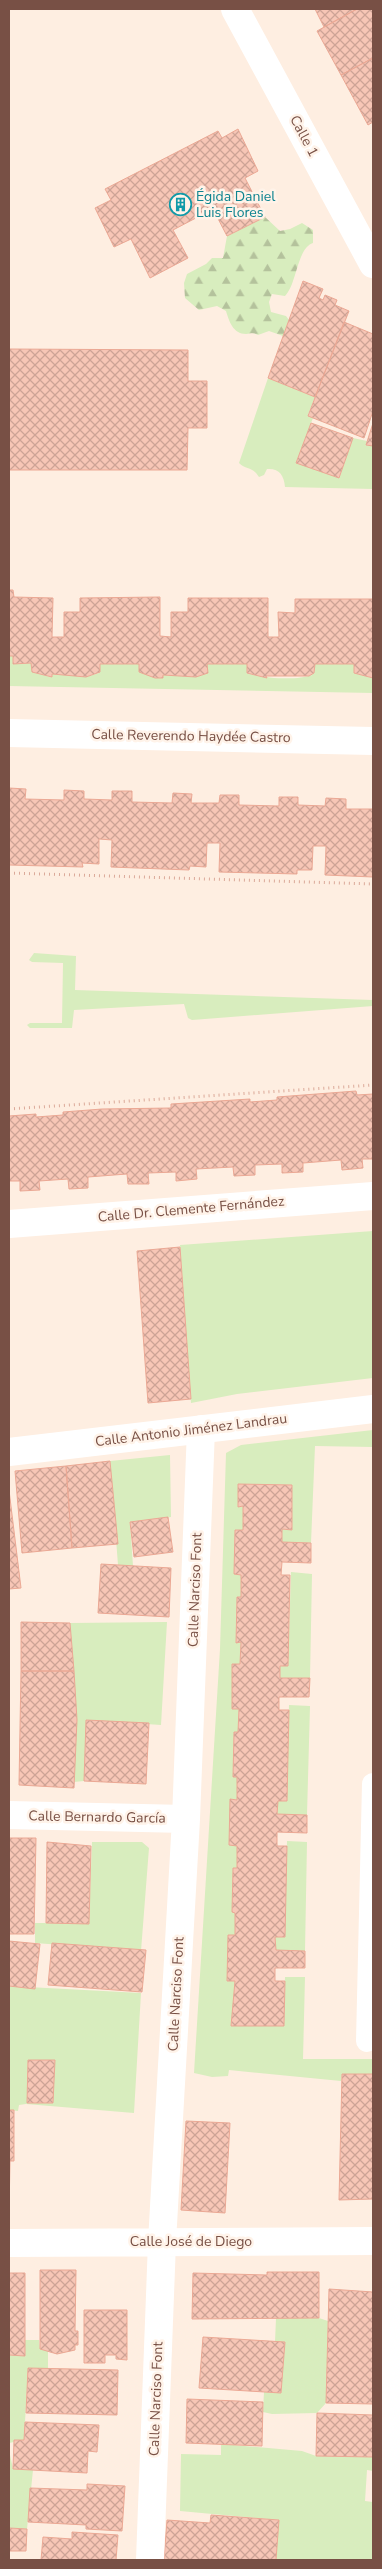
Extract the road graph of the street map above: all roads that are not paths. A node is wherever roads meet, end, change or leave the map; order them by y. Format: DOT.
graph roads {
  1 [pos="235,9"];
  2 [pos="373,264"];
  3 [pos="9,733"];
  4 [pos="373,741"];
  5 [pos="373,1196"];
  6 [pos="9,1224"];
  7 [pos="373,1409"];
  8 [pos="201,1429"];
  9 [pos="9,1452"];
  10 [pos="373,1784"];
  11 [pos="9,1815"];
  12 [pos="186,1819"];
  13 [pos="367,2041"];
  14 [pos="373,2241"];
  15 [pos="162,2242"];
  16 [pos="9,2243"];
  17 [pos="150,2560"];
  1 -- 2 [label="street, Calle 1"];
  3 -- 4 [label="street, Calle Reverendo Haydée Castro"];
  5 -- 6 [label="street, Calle Dr. Clemente Fernández"];
  7 -- 8 [label="street, Calle Antonio Jiménez Landrau"];
  8 -- 9 [label="street, Calle Antonio Jiménez Landrau"];
  8 -- 12 [label="street, Calle Narciso Font"];
  10 -- 13 [label="lane"];
  11 -- 12 [label="street, Calle Bernardo García"];
  12 -- 15 [label="street, Calle Narciso Font"];
  14 -- 15 [label="street, Calle José de Diego"];
  15 -- 16 [label="street, Calle José de Diego"];
  15 -- 17 [label="street, Calle Narciso Font"];
}
